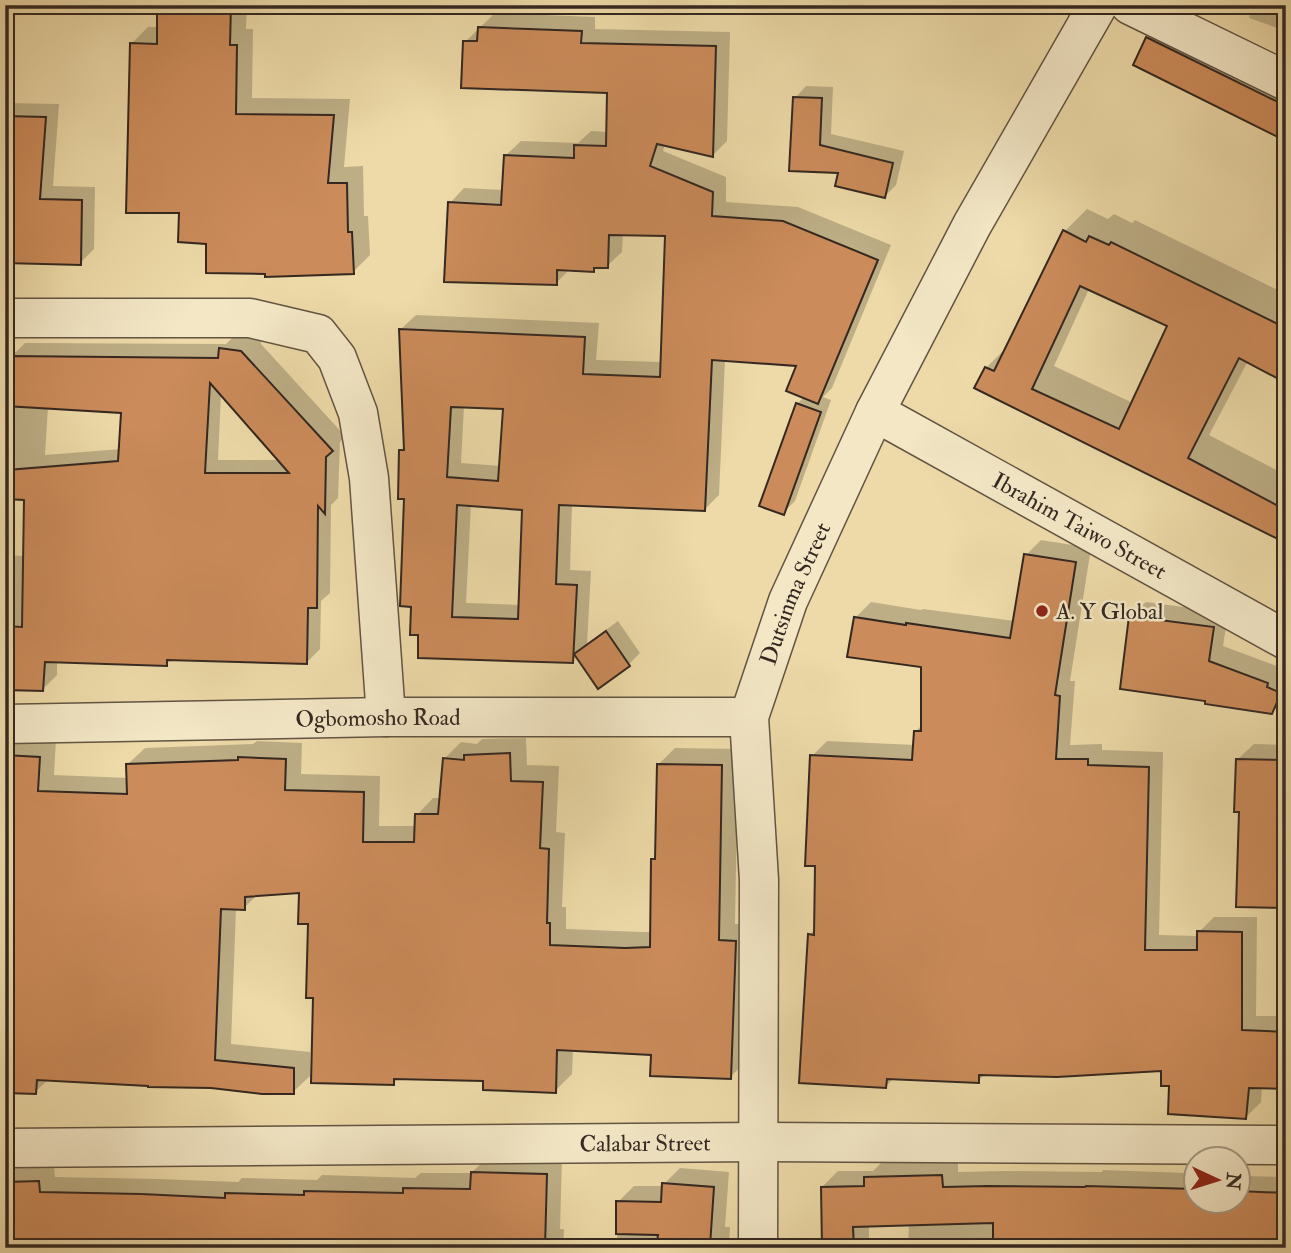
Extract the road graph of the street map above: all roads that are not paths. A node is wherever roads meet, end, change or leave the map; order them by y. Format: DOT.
graph roads {
  1 [pos="1098,5"];
  2 [pos="1130,5"];
  3 [pos="1286,81"];
  4 [pos="5,318"];
  5 [pos="875,412"];
  6 [pos="1286,640"];
  7 [pos="386,717"];
  8 [pos="750,717"];
  9 [pos="5,724"];
  10 [pos="759,1142"];
  11 [pos="1286,1144"];
  12 [pos="5,1148"];
  13 [pos="758,1248"];
  1 -- 5 [label="street, Dutsinma Street"];
  2 -- 3 [label="street"];
  4 -- 7 [label="street"];
  5 -- 6 [label="street, Ibrahim Taiwo Street"];
  5 -- 8 [label="street, Dutsinma Street"];
  7 -- 8 [label="street, Ogbomosho Road"];
  7 -- 9 [label="street, Ogbomosho Road"];
  8 -- 10 [label="street, Dutsinma Street"];
  10 -- 11 [label="street, Calabar Street"];
  10 -- 12 [label="street, Calabar Street"];
  10 -- 13 [label="street, Dutsinma Street"];
}
